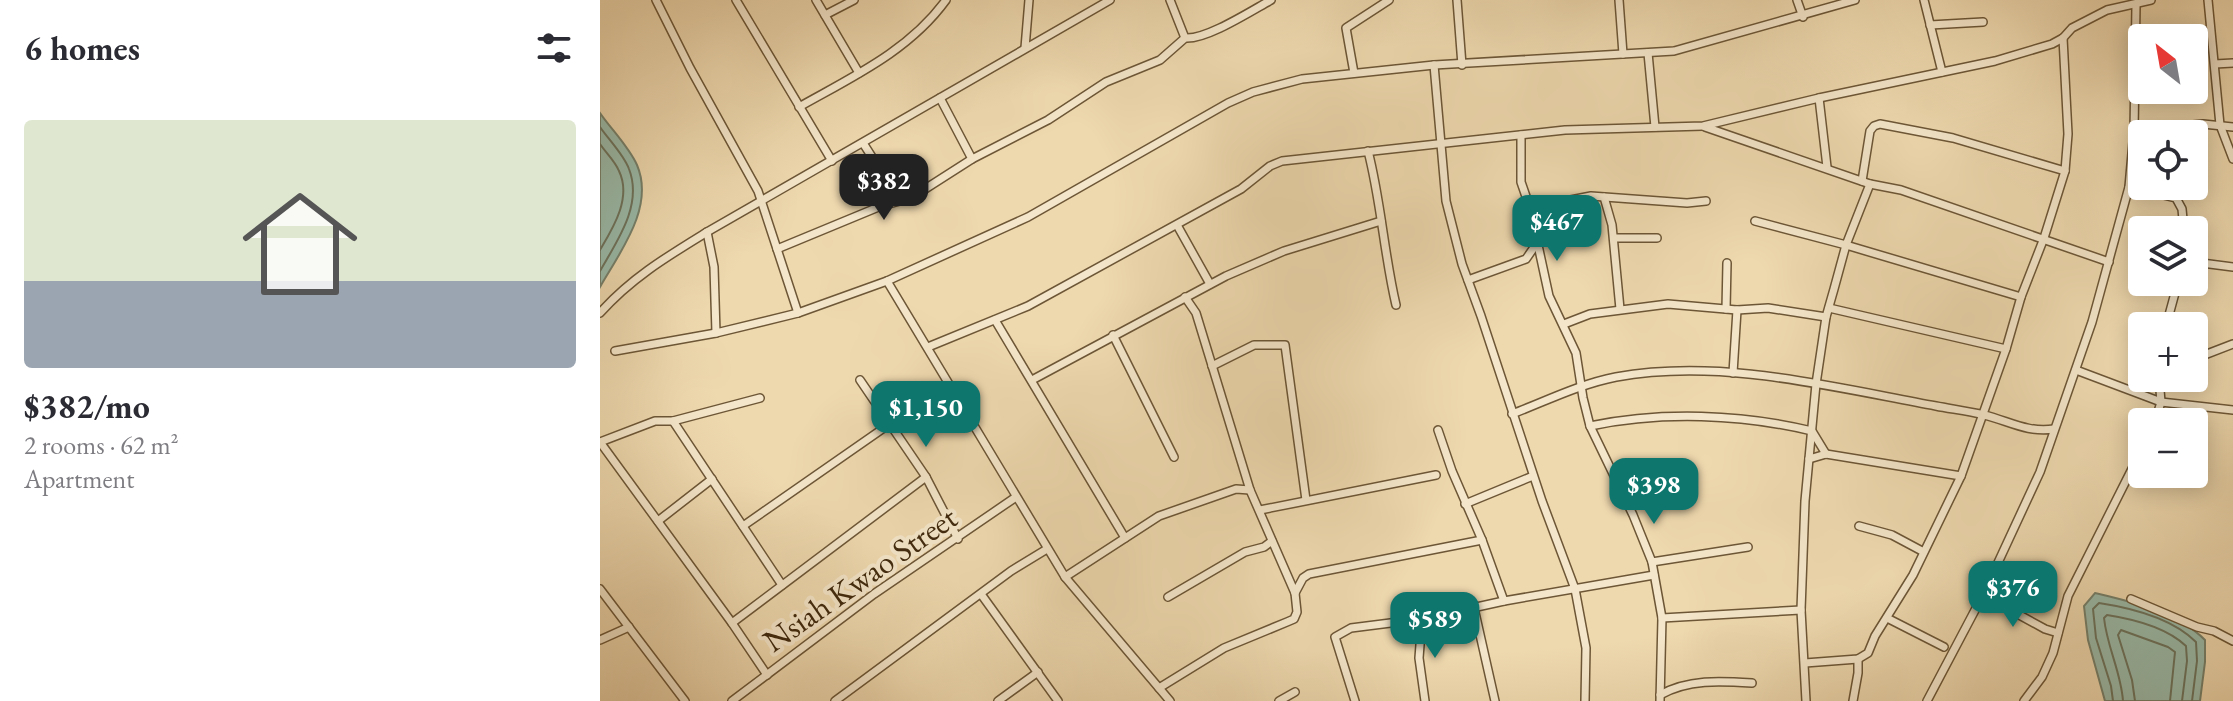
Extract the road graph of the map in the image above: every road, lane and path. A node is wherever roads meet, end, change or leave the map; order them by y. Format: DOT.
graph roads {
  1 [pos="656,0"];
  2 [pos="736,0"];
  3 [pos="816,0"];
  4 [pos="854,0"];
  5 [pos="946,0"];
  6 [pos="1029,0"];
  7 [pos="1110,0"];
  8 [pos="1170,0"];
  9 [pos="1271,0"];
  10 [pos="1389,0"];
  11 [pos="1457,0"];
  12 [pos="1619,0"];
  13 [pos="1797,0"];
  14 [pos="1855,0"];
  15 [pos="1924,0"];
  16 [pos="2151,0"];
  17 [pos="2208,0"];
  18 [pos="2136,5"];
  19 [pos="825,15"];
  20 [pos="1803,17"];
  21 [pos="1983,22"];
  22 [pos="1930,25"];
  23 [pos="1185,38"];
  24 [pos="2063,38"];
  25 [pos="1025,48"];
  26 [pos="1648,53"];
  27 [pos="1623,54"];
  28 [pos="2233,63"];
  29 [pos="2215,64"];
  30 [pos="1434,65"];
  31 [pos="1462,65"];
  32 [pos="1942,72"];
  33 [pos="859,73"];
  34 [pos="1354,73"];
  35 [pos="940,98"];
  36 [pos="1819,98"];
  37 [pos="799,107"];
  38 [pos="2134,120"];
  39 [pos="2208,124"];
  40 [pos="2220,125"];
  41 [pos="1703,126"];
  42 [pos="1655,127"];
  43 [pos="2233,127"];
  44 [pos="1521,135"];
  45 [pos="863,143"];
  46 [pos="1439,144"];
  47 [pos="1368,151"];
  48 [pos="972,159"];
  49 [pos="2233,159"];
  50 [pos="832,161"];
  51 [pos="1827,167"];
  52 [pos="2065,171"];
  53 [pos="1866,182"];
  54 [pos="2128,191"];
  55 [pos="1604,197"];
  56 [pos="1622,197"];
  57 [pos="900,201"];
  58 [pos="1706,201"];
  59 [pos="762,202"];
  60 [pos="1530,208"];
  61 [pos="1610,214"];
  62 [pos="1381,221"];
  63 [pos="1755,221"];
  64 [pos="1177,225"];
  65 [pos="707,232"];
  66 [pos="1614,238"];
  67 [pos="1657,238"];
  68 [pos="2044,238"];
  69 [pos="1537,243"];
  70 [pos="1846,245"];
  71 [pos="777,249"];
  72 [pos="2109,262"];
  73 [pos="1727,263"];
  74 [pos="2208,264"];
  75 [pos="2233,267"];
  76 [pos="1468,280"];
  77 [pos="887,281"];
  78 [pos="1210,284"];
  79 [pos="1185,297"];
  80 [pos="2021,297"];
  81 [pos="1396,305"];
  82 [pos="1620,309"];
  83 [pos="1726,309"];
  84 [pos="1737,310"];
  85 [pos="600,313"];
  86 [pos="798,313"];
  87 [pos="1828,313"];
  88 [pos="995,320"];
  89 [pos="1564,324"];
  90 [pos="716,333"];
  91 [pos="1113,335"];
  92 [pos="2233,344"];
  93 [pos="928,347"];
  94 [pos="2006,349"];
  95 [pos="615,351"];
  96 [pos="2208,354"];
  97 [pos="1212,366"];
  98 [pos="2076,370"];
  99 [pos="1733,373"];
  100 [pos="860,380"];
  101 [pos="1032,380"];
  102 [pos="1816,384"];
  103 [pos="1580,387"];
  104 [pos="2160,392"];
  105 [pos="760,398"];
  106 [pos="2161,402"];
  107 [pos="2159,408"];
  108 [pos="2233,410"];
  109 [pos="1512,414"];
  110 [pos="1984,415"];
  111 [pos="673,421"];
  112 [pos="891,423"];
  113 [pos="1590,426"];
  114 [pos="2054,429"];
  115 [pos="1438,430"];
  116 [pos="1812,431"];
  117 [pos="2037,431"];
  118 [pos="600,442"];
  119 [pos="2048,446"];
  120 [pos="1826,454"];
  121 [pos="1174,457"];
  122 [pos="1809,459"];
  123 [pos="1436,475"];
  124 [pos="1533,476"];
  125 [pos="1961,476"];
  126 [pos="2128,476"];
  127 [pos="926,477"];
  128 [pos="712,479"];
  129 [pos="1250,490"];
  130 [pos="1016,497"];
  131 [pos="1306,500"];
  132 [pos="1465,504"];
  133 [pos="1260,510"];
  134 [pos="658,521"];
  135 [pos="743,526"];
  136 [pos="1859,526"];
  137 [pos="1125,538"];
  138 [pos="958,539"];
  139 [pos="1482,540"];
  140 [pos="1272,541"];
  141 [pos="1748,547"];
  142 [pos="1047,549"];
  143 [pos="1922,551"];
  144 [pos="1652,562"];
  145 [pos="1654,575"];
  146 [pos="1065,577"];
  147 [pos="782,585"];
  148 [pos="600,589"];
  149 [pos="1575,589"];
  150 [pos="1295,593"];
  151 [pos="981,594"];
  152 [pos="1983,595"];
  153 [pos="1168,597"];
  154 [pos="2131,599"];
  155 [pos="1504,601"];
  156 [pos="1474,608"];
  157 [pos="1801,610"];
  158 [pos="1662,618"];
  159 [pos="1887,618"];
  160 [pos="1422,619"];
  161 [pos="732,623"];
  162 [pos="629,627"];
  163 [pos="2058,633"];
  164 [pos="600,640"];
  165 [pos="2233,641"];
  166 [pos="1944,647"];
  167 [pos="1858,659"];
  168 [pos="1805,663"];
  169 [pos="1038,672"];
  170 [pos="767,675"];
  171 [pos="1660,676"];
  172 [pos="1752,683"];
  173 [pos="1675,687"];
  174 [pos="1159,688"];
  175 [pos="1295,692"];
  176 [pos="1660,698"];
  177 [pos="685,701"];
  178 [pos="732,701"];
  179 [pos="835,701"];
  180 [pos="998,701"];
  181 [pos="1058,701"];
  182 [pos="1170,701"];
  183 [pos="1279,701"];
  184 [pos="1355,701"];
  185 [pos="1425,701"];
  186 [pos="1495,701"];
  187 [pos="1585,701"];
  188 [pos="1806,701"];
  189 [pos="1853,701"];
  190 [pos="1927,701"];
  191 [pos="2024,701"];
  1 -- 59 [label="street"];
  2 -- 37 [label="street"];
  3 -- 19 [label="street"];
  4 -- 19 [label="street"];
  5 -- 33 [label="street"];
  6 -- 25 [label="street"];
  7 -- 25 [label="street"];
  8 -- 23 [label="street"];
  9 -- 23 [label="street"];
  10 -- 34 [label="street"];
  11 -- 31 [label="street"];
  12 -- 27 [label="street"];
  13 -- 20 [label="street"];
  14 -- 20 [label="street"];
  15 -- 22 [label="street"];
  16 -- 18 [label="street"];
  17 -- 29 [label="street"];
  18 -- 24 [label="street"];
  18 -- 38 [label="street"];
  19 -- 33 [label="street"];
  20 -- 26 [label="street"];
  21 -- 22 [label="street"];
  22 -- 32 [label="street"];
  23 -- 48 [label="street"];
  24 -- 32 [label="street"];
  24 -- 52 [label="street"];
  25 -- 35 [label="street"];
  26 -- 27 [label="street"];
  26 -- 42 [label="street"];
  27 -- 31 [label="street"];
  28 -- 29 [label="street"];
  29 -- 40 [label="street"];
  30 -- 31 [label="street"];
  30 -- 34 [label="street"];
  30 -- 46 [label="street"];
  32 -- 36 [label="street"];
  33 -- 37 [label="street"];
  34 -- 77 [label="street"];
  35 -- 45 [label="street"];
  35 -- 48 [label="street"];
  36 -- 41 [label="street"];
  36 -- 51 [label="street"];
  37 -- 50 [label="street"];
  39 -- 40 [label="street"];
  40 -- 43 [label="street"];
  40 -- 49 [label="street"];
  41 -- 42 [label="street"];
  41 -- 51 [label="street"];
  42 -- 44 [label="street"];
  44 -- 46 [label="street"];
  44 -- 60 [label="street"];
  45 -- 50 [label="street"];
  45 -- 57 [label="street"];
  46 -- 47 [label="street"];
  46 -- 76 [label="street"];
  47 -- 62 [label="street"];
  47 -- 64 [label="street"];
  48 -- 57 [label="street"];
  50 -- 59 [label="street"];
  51 -- 53 [label="street"];
  52 -- 53 [label="street"];
  52 -- 68 [label="street"];
  53 -- 68 [label="street"];
  53 -- 70 [label="street"];
  54 -- 72 [label="street"];
  55 -- 56 [label="street"];
  55 -- 60 [label="street"];
  55 -- 61 [label="street"];
  56 -- 58 [label="street"];
  56 -- 61 [label="street"];
  57 -- 71 [label="street"];
  59 -- 65 [label="street"];
  59 -- 71 [label="street"];
  60 -- 69 [label="street"];
  61 -- 66 [label="street"];
  62 -- 78 [label="street"];
  62 -- 81 [label="street"];
  63 -- 70 [label="street"];
  64 -- 78 [label="street"];
  64 -- 88 [label="street"];
  65 -- 85 [label="street"];
  65 -- 90 [label="street"];
  66 -- 67 [label="street"];
  66 -- 82 [label="street"];
  68 -- 72 [label="street"];
  68 -- 80 [label="street"];
  69 -- 76 [label="street"];
  69 -- 89 [label="street"];
  70 -- 80 [label="street"];
  70 -- 87 [label="street"];
  71 -- 86 [label="street"];
  72 -- 98 [label="street"];
  73 -- 83 [label="street"];
  74 -- 75 [label="street"];
  76 -- 109 [label="street"];
  77 -- 86 [label="street"];
  77 -- 93 [label="street"];
  78 -- 79 [label="street"];
  79 -- 91 [label="street"];
  79 -- 97 [label="street"];
  80 -- 94 [label="street"];
  82 -- 83 [label="street"];
  82 -- 89 [label="street"];
  83 -- 84 [label="street"];
  84 -- 87 [label="street"];
  84 -- 99 [label="street"];
  86 -- 90 [label="street"];
  87 -- 94 [label="street"];
  87 -- 102 [label="street"];
  88 -- 93 [label="street"];
  88 -- 101 [label="street"];
  89 -- 103 [label="street"];
  90 -- 95 [label="street"];
  91 -- 101 [label="street"];
  91 -- 121 [label="street"];
  92 -- 96 [label="street"];
  93 -- 130 [label="street"];
  94 -- 110 [label="street"];
  97 -- 129 [label="street"];
  97 -- 131 [label="street"];
  98 -- 106 [label="street"];
  98 -- 114 [label="street"];
  99 -- 102 [label="street"];
  99 -- 103 [label="street"];
  100 -- 112 [label="street"];
  101 -- 137 [label="street"];
  102 -- 110 [label="street"];
  102 -- 116 [label="street"];
  103 -- 109 [label="street"];
  103 -- 113 [label="street"];
  104 -- 106 [label="street"];
  105 -- 111 [label="street"];
  106 -- 107 [label="street"];
  106 -- 108 [label="street"];
  109 -- 124 [label="street"];
  110 -- 117 [label="street"];
  110 -- 125 [label="street"];
  111 -- 118 [label="street"];
  111 -- 128 [label="street"];
  112 -- 127 [label="street"];
  112 -- 135 [label="street"];
  113 -- 116 [label="street"];
  113 -- 144 [label="street"];
  114 -- 117 [label="street"];
  114 -- 119 [label="street"];
  115 -- 132 [label="street"];
  116 -- 120 [label="street"];
  116 -- 122 [label="street"];
  117 -- 119 [label="street"];
  118 -- 134 [label="street"];
  119 -- 152 [label="street"];
  120 -- 122 [label="street"];
  120 -- 125 [label="street"];
  122 -- 157 [label="street"];
  123 -- 131 [label="street"];
  124 -- 132 [label="street"];
  124 -- 149 [label="street"];
  125 -- 143 [label="street"];
  126 -- 163 [label="street"];
  127 -- 138 [label="street"];
  127 -- 147 [label="street"];
  128 -- 134 [label="street"];
  128 -- 135 [label="street"];
  129 -- 133 [label="street"];
  129 -- 137 [label="street"];
  130 -- 138 [label="street, Nsiah Kwao Street"];
  130 -- 142 [label="street"];
  131 -- 133 [label="street"];
  132 -- 139 [label="street"];
  133 -- 140 [label="street"];
  134 -- 161 [label="street"];
  135 -- 147 [label="street"];
  136 -- 143 [label="street"];
  137 -- 146 [label="street"];
  138 -- 170 [label="street, Nsiah Kwao Street"];
  139 -- 150 [label="street"];
  139 -- 155 [label="street"];
  140 -- 150 [label="street"];
  140 -- 153 [label="street"];
  141 -- 144 [label="street"];
  142 -- 146 [label="street"];
  142 -- 151 [label="street"];
  143 -- 159 [label="street"];
  144 -- 145 [label="street"];
  145 -- 149 [label="street"];
  145 -- 158 [label="street"];
  146 -- 174 [label="street"];
  147 -- 161 [label="street"];
  148 -- 162 [label="street"];
  149 -- 155 [label="street"];
  149 -- 187 [label="street"];
  150 -- 174 [label="street"];
  151 -- 169 [label="street"];
  151 -- 179 [label="street"];
  152 -- 163 [label="street"];
  152 -- 190 [label="street"];
  154 -- 165 [label="street"];
  155 -- 156 [label="street"];
  156 -- 160 [label="street"];
  156 -- 186 [label="street"];
  157 -- 158 [label="street"];
  157 -- 168 [label="street"];
  158 -- 171 [label="street"];
  159 -- 166 [label="street"];
  159 -- 167 [label="street"];
  160 -- 184 [label="street"];
  160 -- 185 [label="street"];
  161 -- 170 [label="street"];
  162 -- 164 [label="street"];
  162 -- 177 [label="street"];
  163 -- 191 [label="street"];
  167 -- 168 [label="street"];
  167 -- 189 [label="street"];
  168 -- 188 [label="street"];
  169 -- 180 [label="street"];
  169 -- 181 [label="street"];
  170 -- 178 [label="street, Nsiah Kwao Street"];
  171 -- 173 [label="street"];
  171 -- 176 [label="street"];
  172 -- 173 [label="street"];
  173 -- 176 [label="street"];
  174 -- 182 [label="street"];
  175 -- 183 [label="street"];
}
